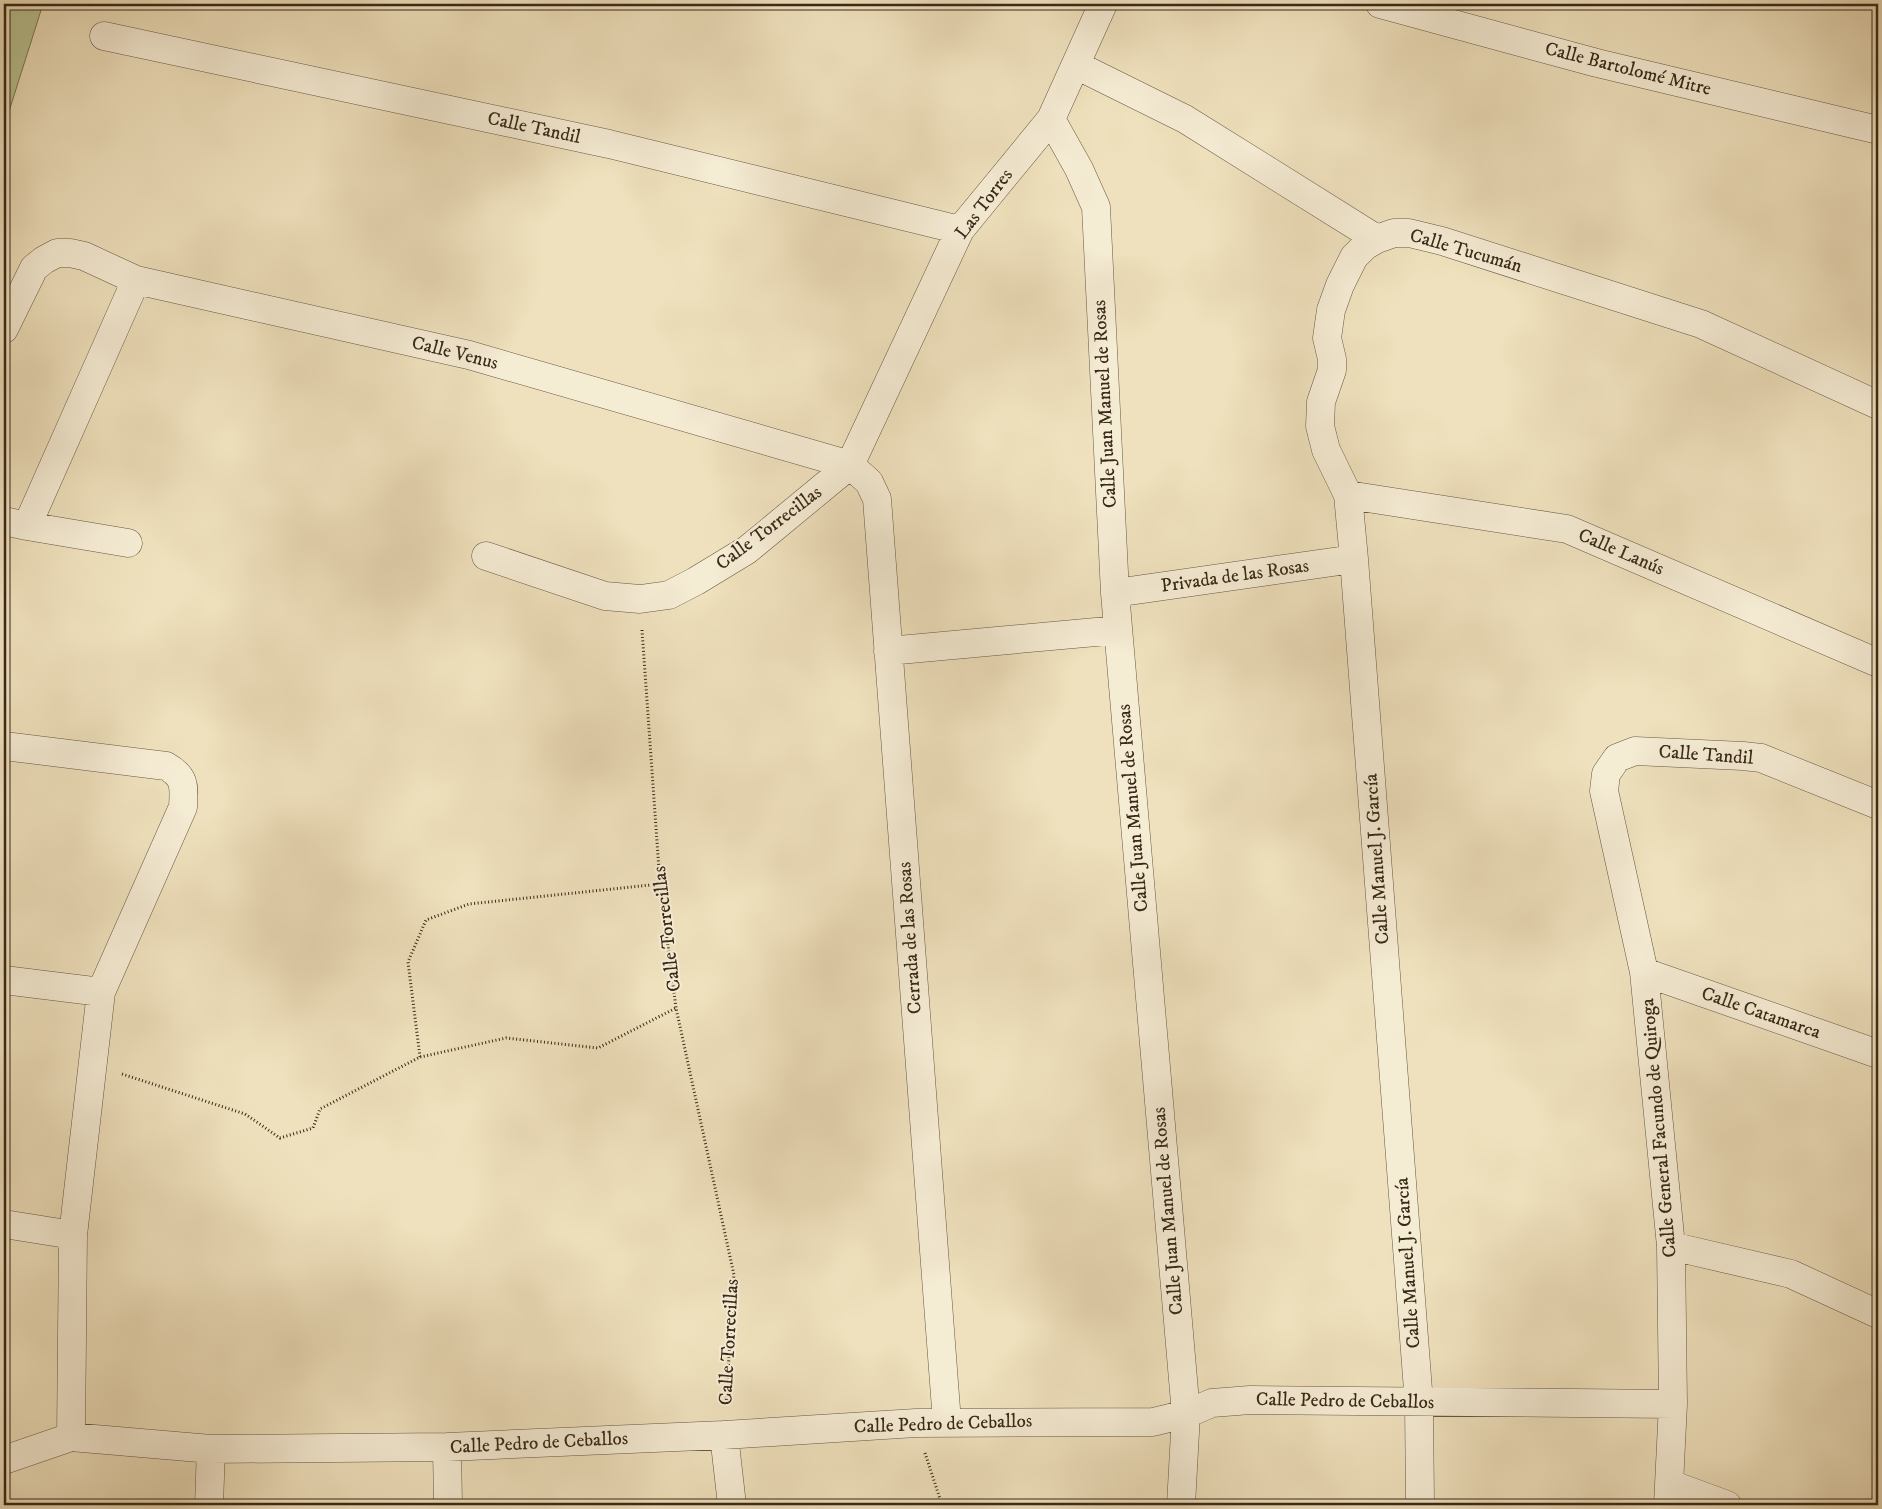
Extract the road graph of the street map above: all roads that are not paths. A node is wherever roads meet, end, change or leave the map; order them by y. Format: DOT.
graph roads {
  1 [pos="1103,4"];
  2 [pos="1380,4"];
  3 [pos="1420,9"];
  4 [pos="104,36"];
  5 [pos="1076,65"];
  6 [pos="1052,120"];
  7 [pos="1878,130"];
  8 [pos="960,230"];
  9 [pos="1378,239"];
  10 [pos="136,280"];
  11 [pos="4,330"];
  12 [pos="1878,405"];
  13 [pos="850,465"];
  14 [pos="1348,495"];
  15 [pos="15,524"];
  16 [pos="128,543"];
  17 [pos="486,556"];
  18 [pos="1354,559"];
  19 [pos="1115,592"];
  20 [pos="1118,630"];
  21 [pos="888,651"];
  22 [pos="1878,662"];
  23 [pos="4,746"];
  24 [pos="1617,758"];
  25 [pos="1878,805"];
  26 [pos="1644,972"];
  27 [pos="4,980"];
  28 [pos="101,992"];
  29 [pos="1878,1054"];
  30 [pos="4,1224"];
  31 [pos="73,1235"];
  32 [pos="1671,1246"];
  33 [pos="1878,1314"];
  34 [pos="1419,1402"];
  35 [pos="1673,1404"];
  36 [pos="1186,1414"];
  37 [pos="947,1422"];
  38 [pos="724,1435"];
  39 [pos="71,1437"];
  40 [pos="447,1447"];
  41 [pos="211,1449"];
  42 [pos="4,1460"];
  43 [pos="1669,1494"];
  44 [pos="209,1505"];
  45 [pos="448,1505"];
  46 [pos="732,1505"];
  47 [pos="1181,1505"];
  48 [pos="1420,1505"];
  49 [pos="1727,1505"];
  1 -- 5 [label="street, Las Torres"];
  2 -- 3 [label="street, Calle Bartolomé Mitre"];
  3 -- 7 [label="street, Calle Bartolomé Mitre"];
  4 -- 8 [label="street, Calle Tandil"];
  5 -- 6 [label="street, Las Torres"];
  5 -- 9 [label="street"];
  6 -- 8 [label="street, Las Torres"];
  6 -- 19 [label="street, Calle Juan Manuel de Rosas"];
  8 -- 13 [label="street, Las Torres"];
  9 -- 12 [label="street, Calle Tucumán"];
  9 -- 14 [label="street, Calle Manuel J. García"];
  10 -- 11 [label="street, Calle Venus"];
  10 -- 13 [label="street, Calle Venus"];
  10 -- 15 [label="street"];
  13 -- 17 [label="street, Calle Torrecillas"];
  13 -- 21 [label="street, Cerrada de las Rosas"];
  14 -- 18 [label="street, Calle Manuel J. García"];
  14 -- 22 [label="street, Calle Lanús"];
  15 -- 16 [label="street"];
  18 -- 19 [label="street, Privada de las Rosas"];
  18 -- 34 [label="street, Calle Manuel J. García"];
  19 -- 20 [label="street, Calle Juan Manuel de Rosas"];
  20 -- 21 [label="street"];
  20 -- 36 [label="street, Calle Juan Manuel de Rosas"];
  21 -- 37 [label="street, Cerrada de las Rosas"];
  23 -- 28 [label="street"];
  24 -- 25 [label="street, Calle Tandil"];
  24 -- 26 [label="street, Calle General Facundo de Quiroga"];
  26 -- 29 [label="street, Calle Catamarca"];
  26 -- 32 [label="street, Calle General Facundo de Quiroga"];
  27 -- 28 [label="street"];
  28 -- 31 [label="street"];
  30 -- 31 [label="street"];
  31 -- 39 [label="street"];
  32 -- 33 [label="street"];
  32 -- 35 [label="street, Calle General Facundo de Quiroga"];
  34 -- 35 [label="street, Calle Pedro de Ceballos"];
  34 -- 36 [label="street, Calle Pedro de Ceballos"];
  34 -- 48 [label="street, Calle Manuel J. García"];
  35 -- 43 [label="street, Calle General Facundo de Quiroga"];
  36 -- 37 [label="street, Calle Pedro de Ceballos"];
  36 -- 47 [label="street, Calle Juan Manuel de Rosas"];
  37 -- 38 [label="street, Calle Pedro de Ceballos"];
  38 -- 40 [label="street, Calle Pedro de Ceballos"];
  38 -- 46 [label="street"];
  39 -- 41 [label="street"];
  39 -- 42 [label="street"];
  40 -- 41 [label="street, Calle Pedro de Ceballos"];
  40 -- 45 [label="street"];
  41 -- 44 [label="street"];
  43 -- 49 [label="street"];
}
